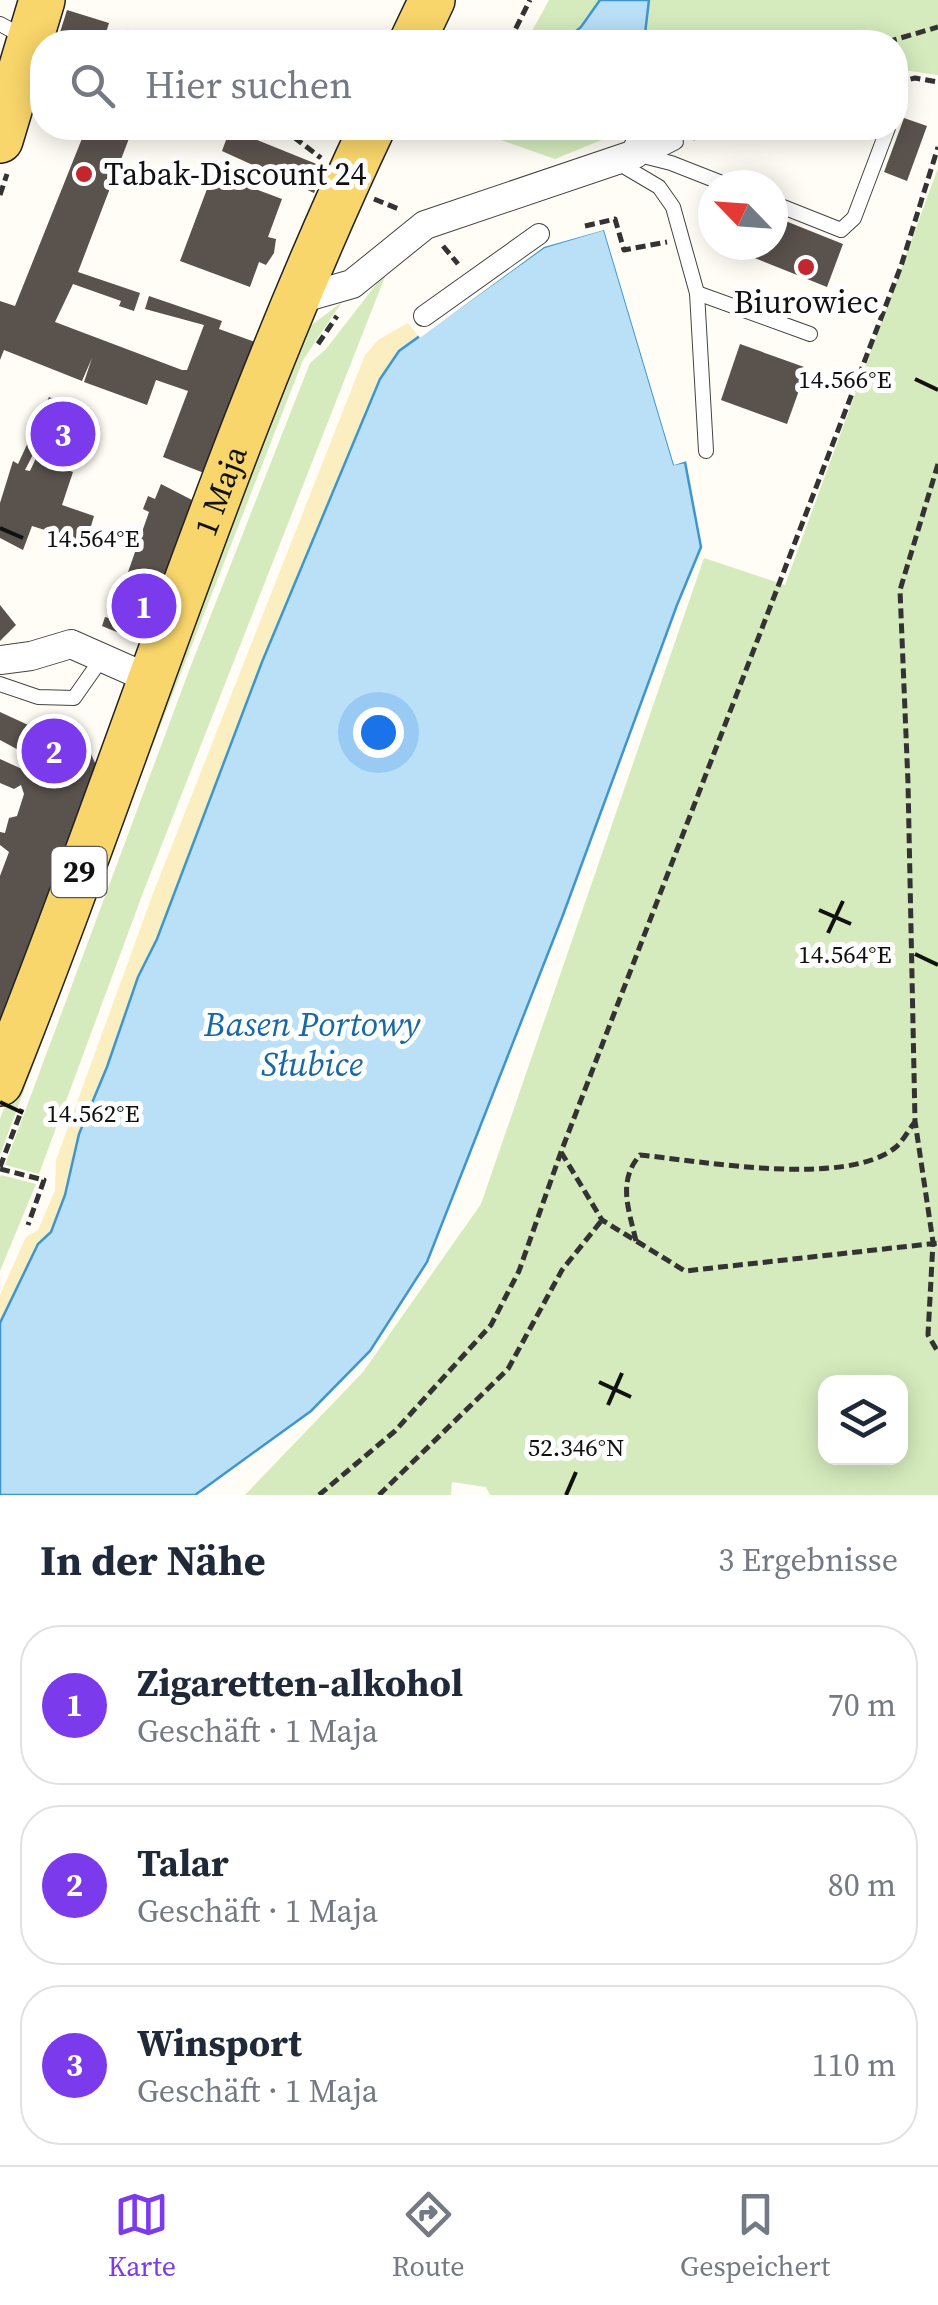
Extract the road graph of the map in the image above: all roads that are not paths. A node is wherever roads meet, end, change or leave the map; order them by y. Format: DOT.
graph roads {
  1 [pos="432,0"];
  2 [pos="24,21"];
  3 [pos="418,30"];
  4 [pos="0,140"];
  5 [pos="366,140"];
  6 [pos="642,140"];
  7 [pos="883,140"];
  8 [pos="633,157"];
  9 [pos="698,176"];
  10 [pos="788,209"];
  11 [pos="538,234"];
  12 [pos="698,293"];
  13 [pos="296,300"];
  14 [pos="424,316"];
  15 [pos="810,334"];
  16 [pos="706,451"];
  17 [pos="102,658"];
  18 [pos="0,660"];
  19 [pos="150,680"];
  20 [pos="0,684"];
  21 [pos="0,1083"];
  1 -- 3 [label="main road"];
  2 -- 4 [label="main road"];
  5 -- 13 [label="main road, 1 Maja / 29"];
  6 -- 8 [label="street"];
  7 -- 10 [label="lane"];
  8 -- 9 [label="lane"];
  8 -- 12 [label="lane"];
  8 -- 13 [label="street"];
  11 -- 14 [label="street"];
  12 -- 15 [label="lane"];
  12 -- 16 [label="lane"];
  13 -- 19 [label="main road, 1 Maja / 29"];
  17 -- 18 [label="street"];
  17 -- 19 [label="street"];
  17 -- 20 [label="lane"];
  19 -- 21 [label="main road, 1 Maja / 29"];
}
